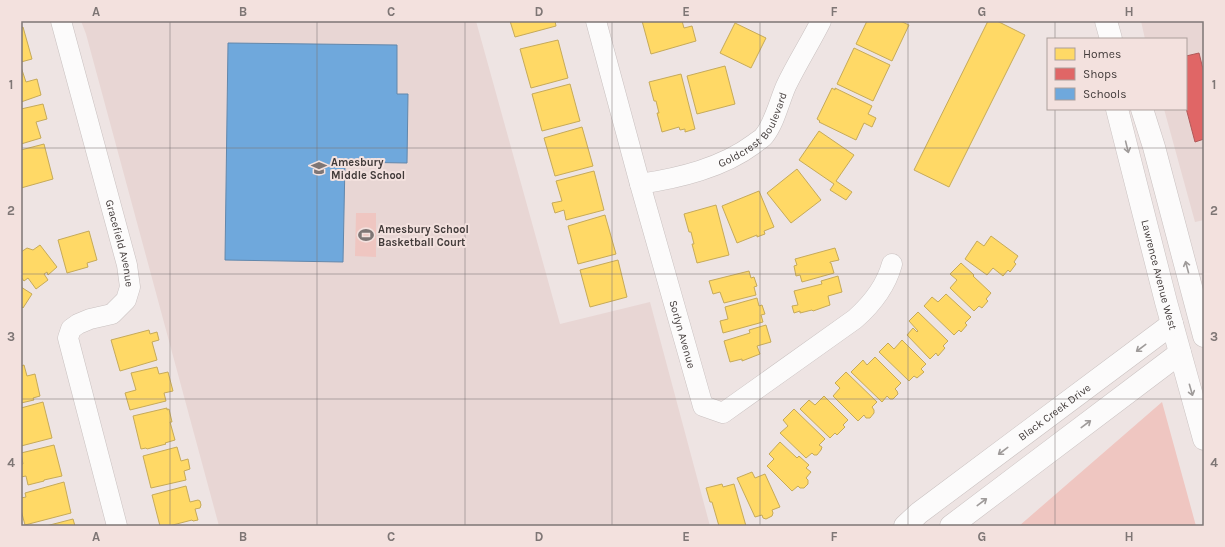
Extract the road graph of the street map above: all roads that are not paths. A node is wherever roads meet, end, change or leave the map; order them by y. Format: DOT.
graph roads {
  1 [pos="61,21"];
  2 [pos="596,21"];
  3 [pos="821,21"];
  4 [pos="1106,21"];
  5 [pos="1111,38"];
  6 [pos="1118,110"];
  7 [pos="1142,110"];
  8 [pos="640,184"];
  9 [pos="892,264"];
  10 [pos="1200,302"];
  11 [pos="1172,324"];
  12 [pos="1204,335"];
  13 [pos="1180,353"];
  14 [pos="1204,439"];
  15 [pos="117,526"];
  16 [pos="905,526"];
  17 [pos="951,526"];
  1 -- 15 [label="street, Gracefield Avenue"];
  2 -- 8 [label="street, Sorlyn Avenue"];
  3 -- 8 [label="street, Goldcrest Boulevard"];
  4 -- 5 [label="main road"];
  6 -- 11 [label="main road, Lawrence Avenue West, one-way"];
  10 -- 7 [label="main road, one-way"];
  8 -- 9 [label="street, Sorlyn Avenue"];
  10 -- 11 [label="main road, Black Creek Drive"];
  10 -- 12 [label="main road"];
  11 -- 13 [label="main road, Lawrence Avenue West"];
  11 -- 16 [label="main road, Black Creek Drive, one-way"];
  12 -- 13 [label="main road"];
  13 -- 14 [label="main road, Lawrence Avenue West, one-way"];
  17 -- 13 [label="main road, one-way"];
}
